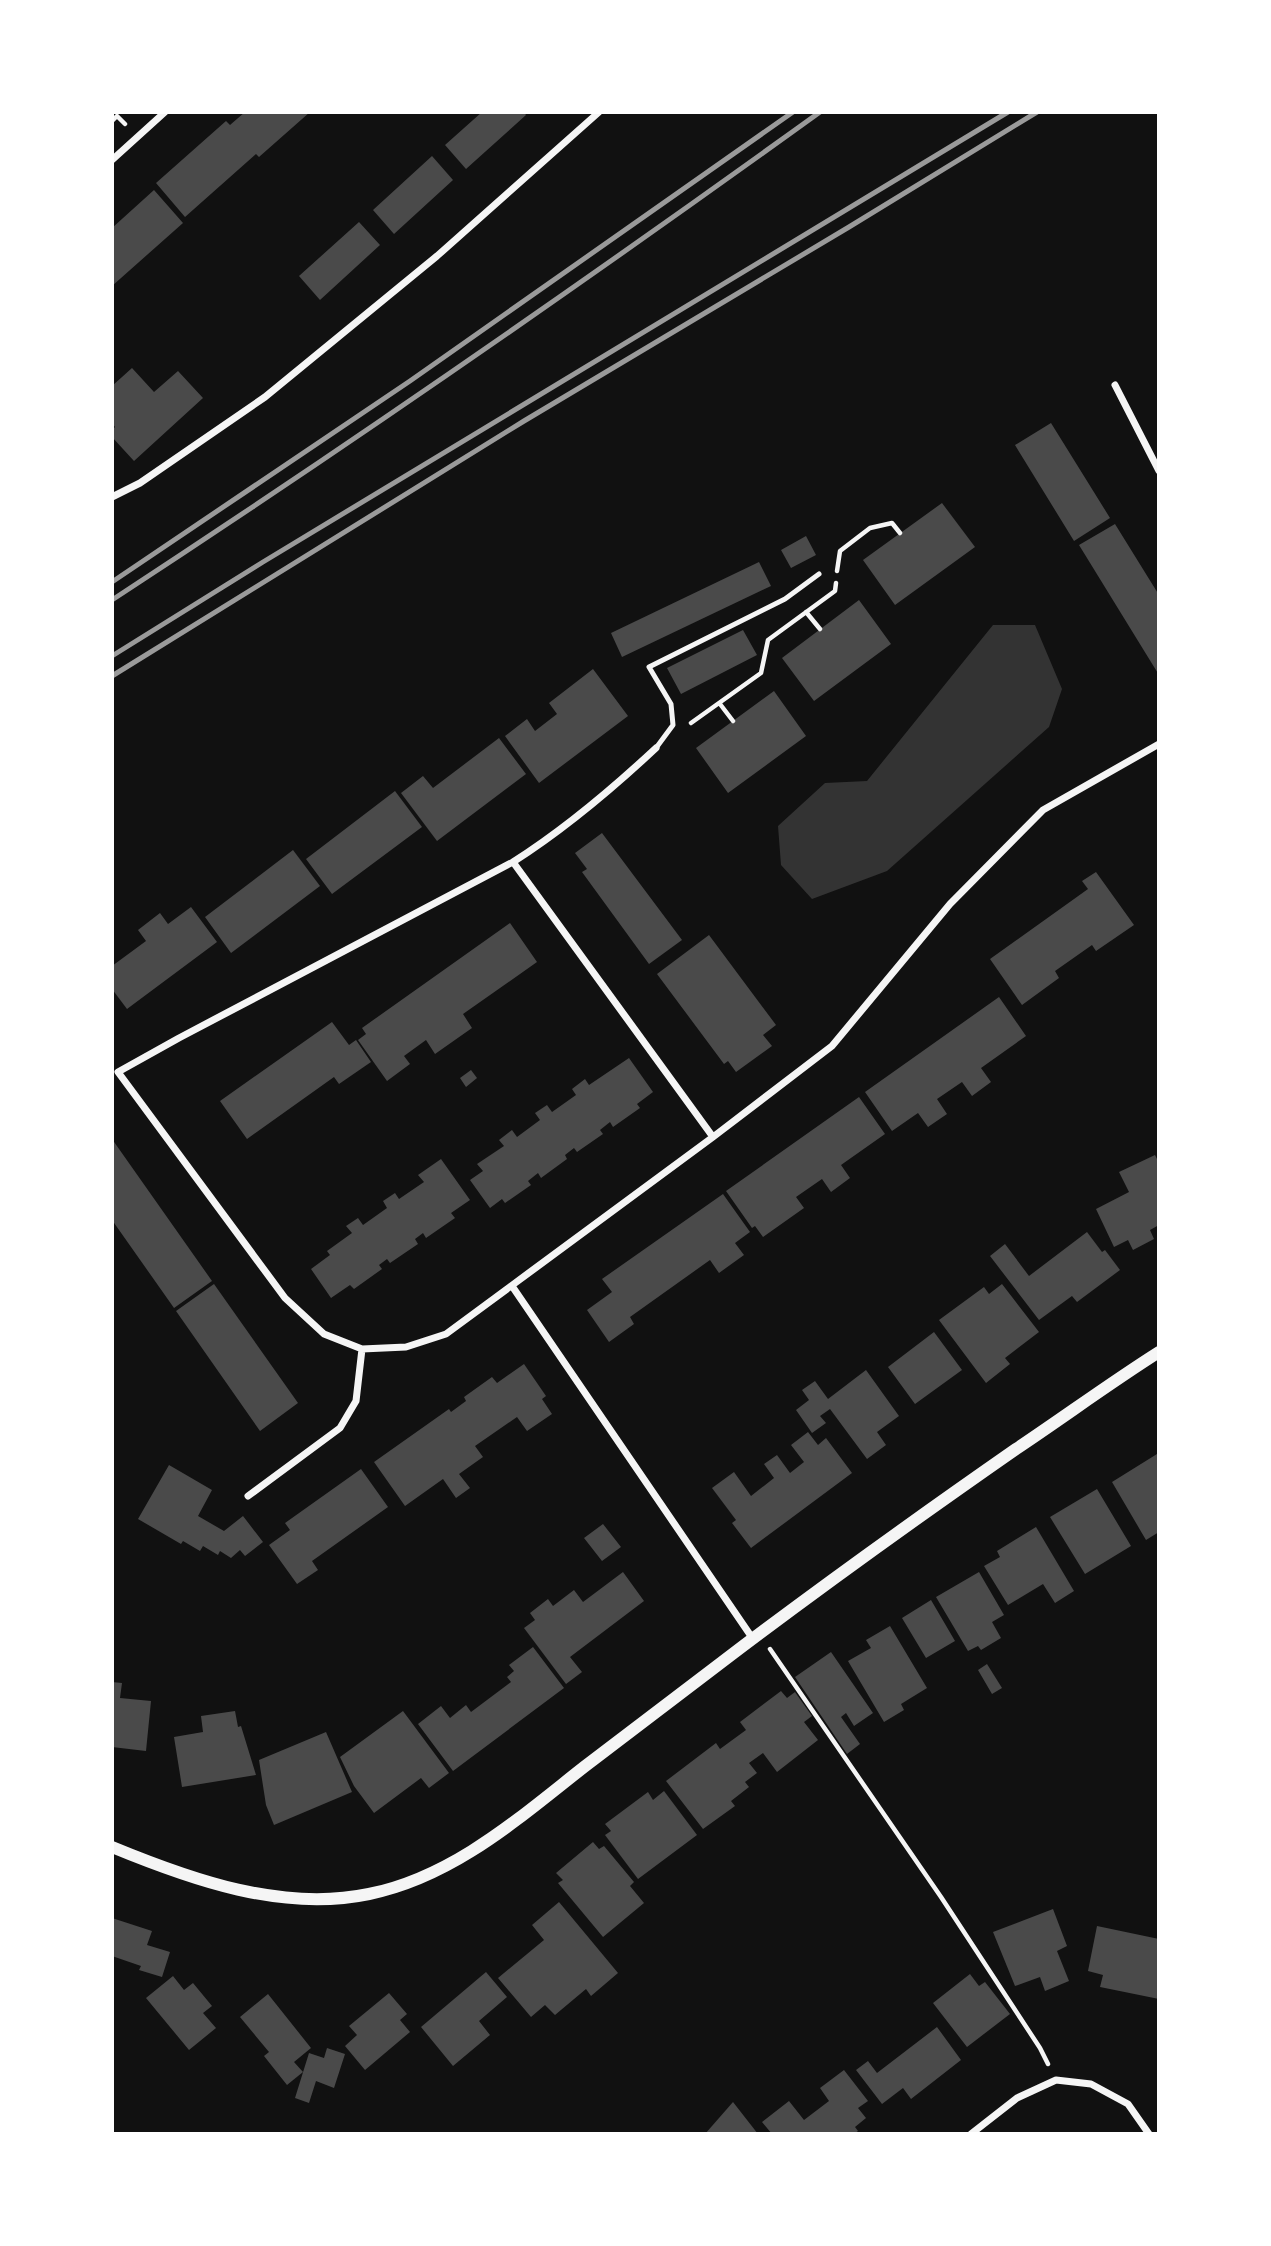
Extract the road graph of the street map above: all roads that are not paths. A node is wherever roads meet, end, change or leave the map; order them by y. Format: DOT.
graph roads {
  1 [pos="165,112"];
  2 [pos="599,112"];
  3 [pos="112,160"];
  4 [pos="1115,385"];
  5 [pos="1159,471"];
  6 [pos="112,497"];
  7 [pos="819,574"];
  8 [pos="1159,744"];
  9 [pos="656,748"];
  10 [pos="513,862"];
  11 [pos="115,1075"];
  12 [pos="713,1137"];
  13 [pos="512,1286"];
  14 [pos="362,1349"];
  15 [pos="1159,1352"];
  16 [pos="248,1496"];
  17 [pos="753,1639"];
  18 [pos="112,1847"];
  19 [pos="971,2134"];
  20 [pos="1149,2134"];
  1 -- 3 [label="street"];
  2 -- 6 [label="street"];
  4 -- 5 [label="street"];
  7 -- 9 [label="lane"];
  8 -- 12 [label="street"];
  9 -- 10 [label="street"];
  10 -- 11 [label="street"];
  10 -- 12 [label="street"];
  11 -- 14 [label="street"];
  12 -- 13 [label="street"];
  13 -- 14 [label="street"];
  13 -- 17 [label="street"];
  14 -- 16 [label="street"];
  15 -- 17 [label="street"];
  17 -- 18 [label="street"];
  19 -- 20 [label="street"];
}
